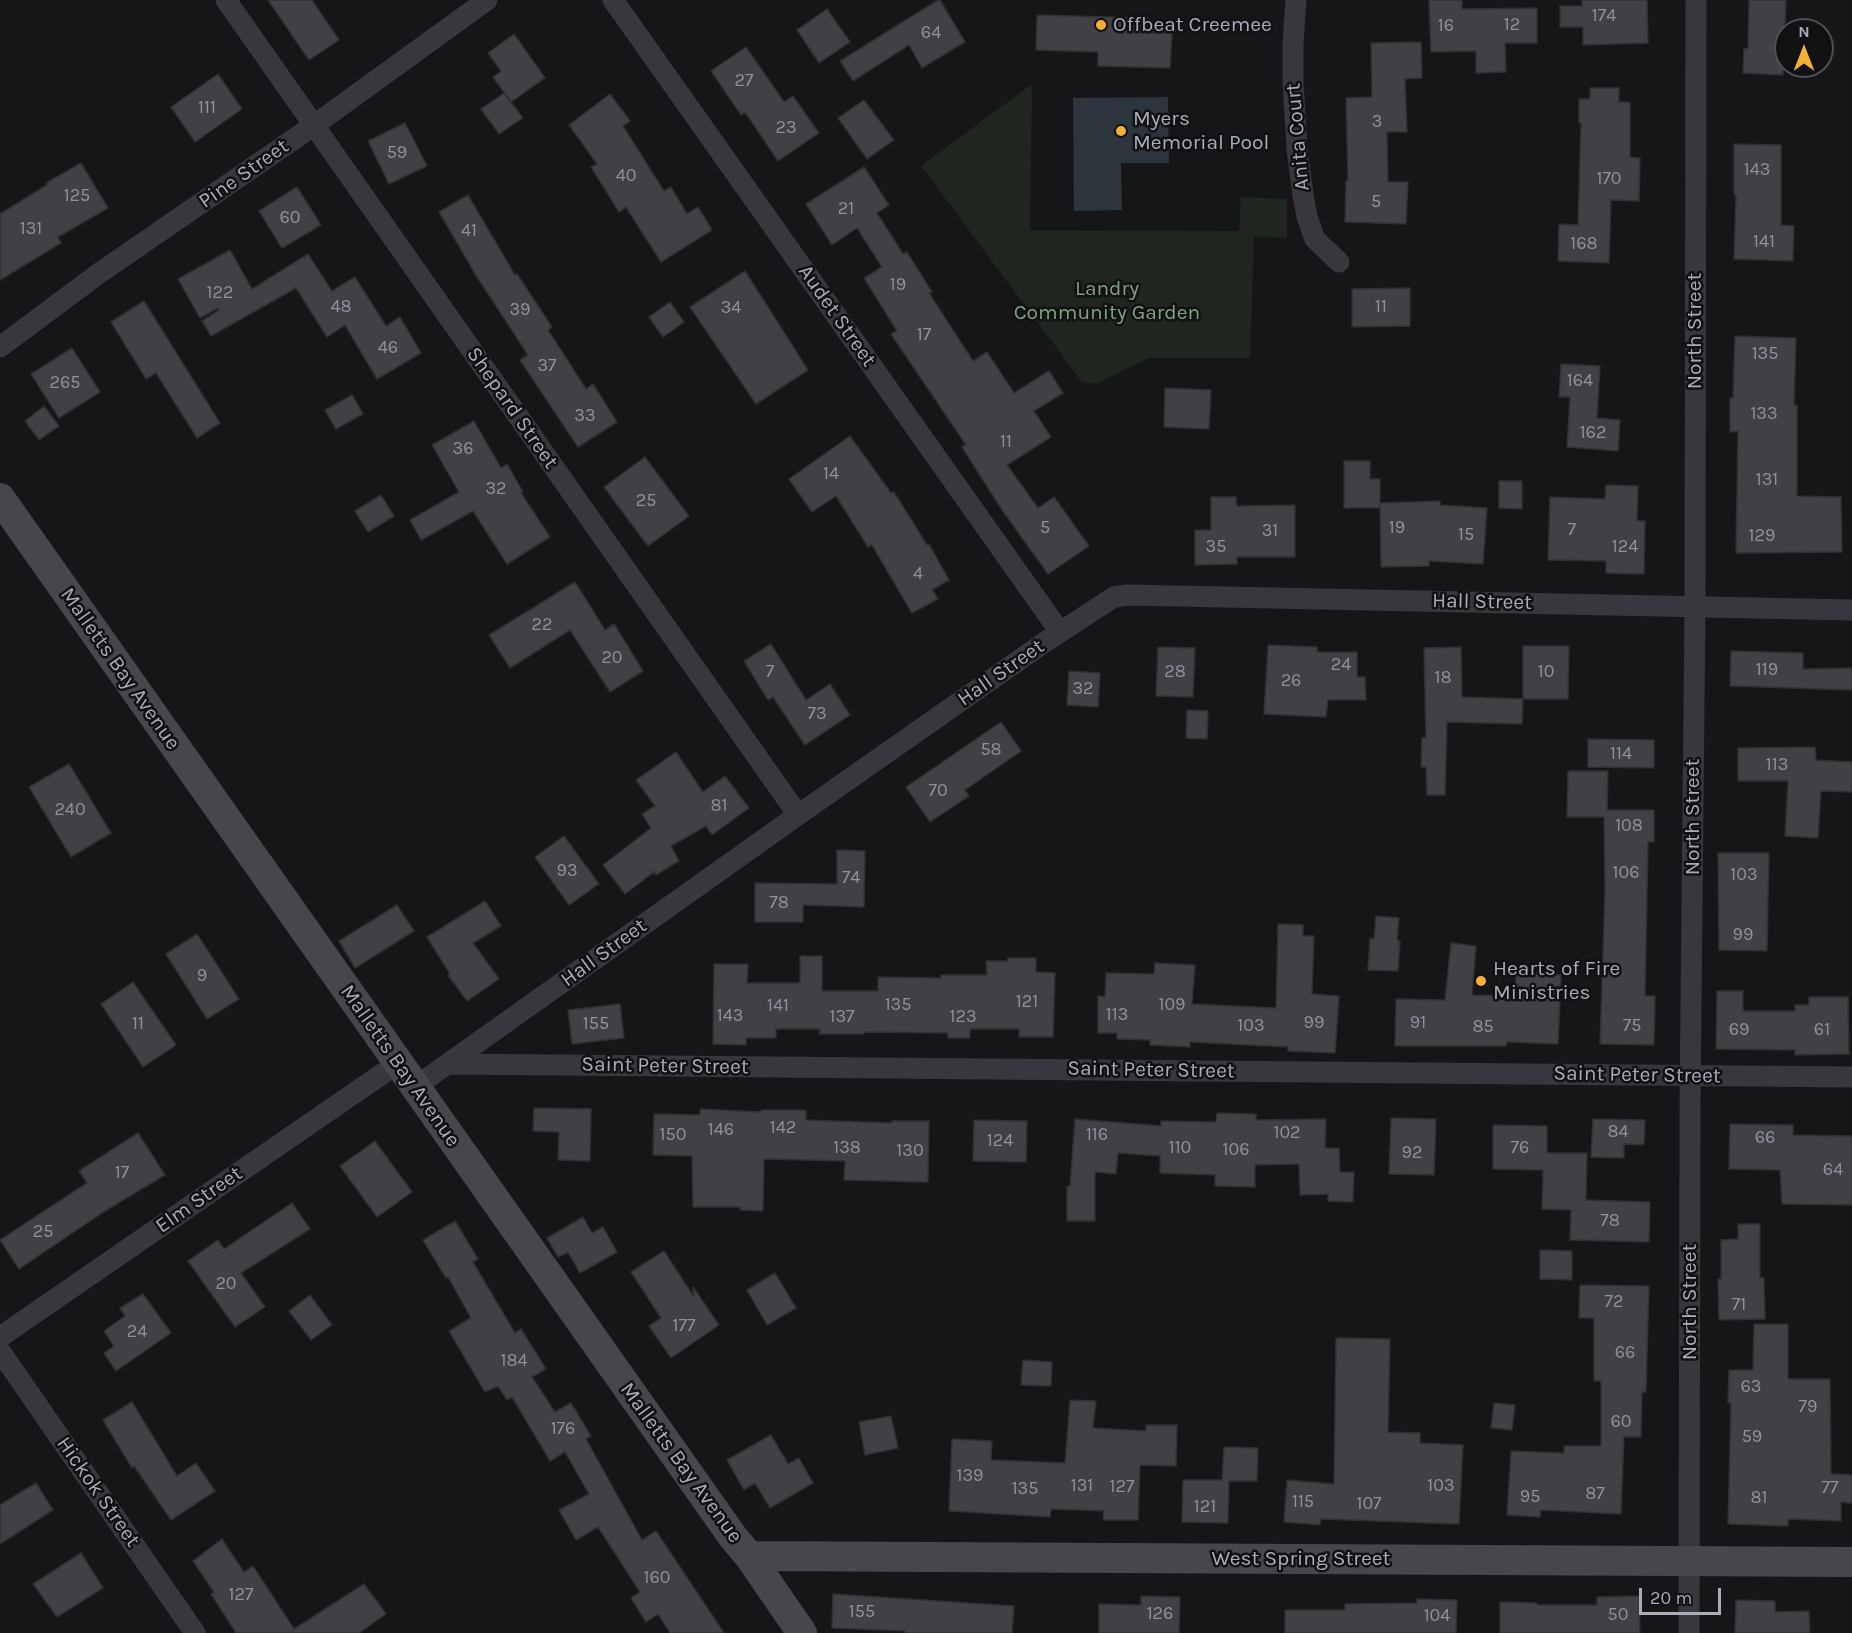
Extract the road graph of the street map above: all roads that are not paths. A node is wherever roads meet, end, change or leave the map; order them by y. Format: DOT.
graph roads {
  1 [pos="226,0"];
  2 [pos="487,0"];
  3 [pos="614,0"];
  4 [pos="1296,0"];
  5 [pos="1696,0"];
  6 [pos="313,126"];
  7 [pos="1339,262"];
  8 [pos="0,347"];
  9 [pos="0,498"];
  10 [pos="1695,606"];
  11 [pos="1852,610"];
  12 [pos="1060,632"];
  13 [pos="798,815"];
  14 [pos="398,1063"];
  15 [pos="449,1064"];
  16 [pos="1691,1076"];
  17 [pos="1852,1077"];
  18 [pos="416,1087"];
  19 [pos="0,1337"];
  20 [pos="0,1352"];
  21 [pos="749,1556"];
  22 [pos="1689,1561"];
  23 [pos="1852,1562"];
  24 [pos="195,1633"];
  25 [pos="802,1633"];
  26 [pos="1689,1633"];
  1 -- 6 [label="street, Shepard Street"];
  2 -- 6 [label="street, Pine Street"];
  3 -- 12 [label="street, Audet Street"];
  4 -- 7 [label="street, Anita Court"];
  5 -- 10 [label="street, North Street"];
  6 -- 8 [label="street, Pine Street"];
  6 -- 13 [label="street, Shepard Street"];
  9 -- 14 [label="street, Malletts Bay Avenue"];
  10 -- 11 [label="street, Hall Street"];
  10 -- 12 [label="street, Hall Street"];
  10 -- 16 [label="street, North Street"];
  12 -- 13 [label="street, Hall Street"];
  13 -- 15 [label="street, Hall Street"];
  14 -- 18 [label="street, Malletts Bay Avenue"];
  14 -- 19 [label="street, Elm Street"];
  15 -- 16 [label="street, Saint Peter Street"];
  15 -- 18 [label="street, Hall Street"];
  16 -- 17 [label="street, Saint Peter Street"];
  16 -- 22 [label="street, North Street"];
  18 -- 21 [label="street, Malletts Bay Avenue"];
  20 -- 24 [label="street, Hickok Street"];
  21 -- 22 [label="street, West Spring Street"];
  21 -- 25 [label="street, Malletts Bay Avenue"];
  22 -- 23 [label="street, West Spring Street"];
  22 -- 26 [label="street, North Street"];
}
